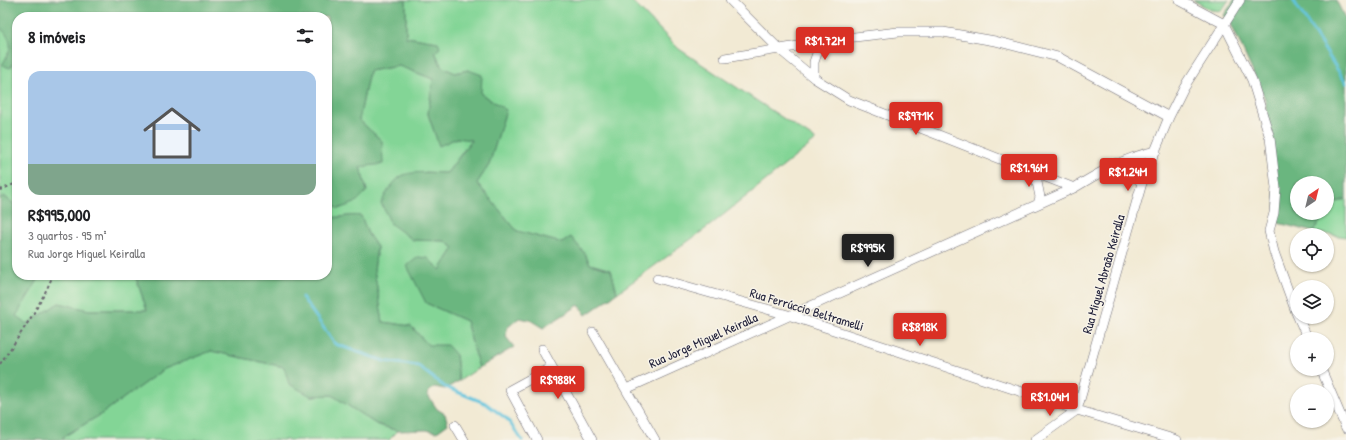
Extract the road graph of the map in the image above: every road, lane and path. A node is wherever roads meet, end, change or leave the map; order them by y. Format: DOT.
graph roads {
  1 [pos="730,0"];
  2 [pos="1179,0"];
  3 [pos="1240,0"];
  4 [pos="1224,24"];
  5 [pos="821,42"];
  6 [pos="779,49"];
  7 [pos="725,58"];
  8 [pos="814,78"];
  9 [pos="1169,117"];
  10 [pos="1156,151"];
  11 [pos="1117,162"];
  12 [pos="1035,172"];
  13 [pos="1142,183"];
  14 [pos="12,185"];
  15 [pos="1074,188"];
  16 [pos="0,190"];
  17 [pos="1038,204"];
  18 [pos="657,278"];
  19 [pos="51,280"];
  20 [pos="1290,297"];
  21 [pos="788,315"];
  22 [pos="593,332"];
  23 [pos="542,349"];
  24 [pos="0,364"];
  25 [pos="552,367"];
  26 [pos="1323,376"];
  27 [pos="626,389"];
  28 [pos="1077,410"];
  29 [pos="455,425"];
  30 [pos="1346,428"];
  31 [pos="464,440"];
  32 [pos="537,440"];
  33 [pos="592,440"];
  34 [pos="655,440"];
  35 [pos="1035,440"];
  36 [pos="1176,440"];
  1 -- 6 [label="street"];
  2 -- 4 [label="street"];
  3 -- 4 [label="street, Rua Miguel Abraão Keiralla"];
  4 -- 9 [label="street, Rua Miguel Abraão Keiralla"];
  4 -- 20 [label="street"];
  5 -- 6 [label="street"];
  5 -- 8 [label="street"];
  5 -- 9 [label="street"];
  6 -- 7 [label="street"];
  6 -- 8 [label="street"];
  8 -- 12 [label="street"];
  9 -- 10 [label="street, Rua Miguel Abraão Keiralla"];
  10 -- 11 [label="street, Rua Jorge Miguel Keiralla"];
  10 -- 13 [label="street, Rua Miguel Abraão Keiralla"];
  11 -- 13 [label="street"];
  11 -- 15 [label="street, Rua Jorge Miguel Keiralla"];
  12 -- 15 [label="street"];
  12 -- 17 [label="street"];
  13 -- 28 [label="street, Rua Miguel Abraão Keiralla"];
  14 -- 16 [label="path"];
  15 -- 17 [label="street, Rua Jorge Miguel Keiralla"];
  17 -- 21 [label="street, Rua Jorge Miguel Keiralla"];
  18 -- 21 [label="street, Rua Ferrúccio Beltramelli"];
  19 -- 24 [label="path"];
  21 -- 27 [label="street, Rua Jorge Miguel Keiralla"];
  21 -- 28 [label="street, Rua Ferrúccio Beltramelli"];
  22 -- 27 [label="street"];
  23 -- 25 [label="street"];
  25 -- 32 [label="street"];
  25 -- 33 [label="street"];
  26 -- 30 [label="street"];
  27 -- 34 [label="street"];
  28 -- 35 [label="street"];
  28 -- 36 [label="street, Rua Ferrúccio Beltramelli"];
  29 -- 31 [label="street"];
}
